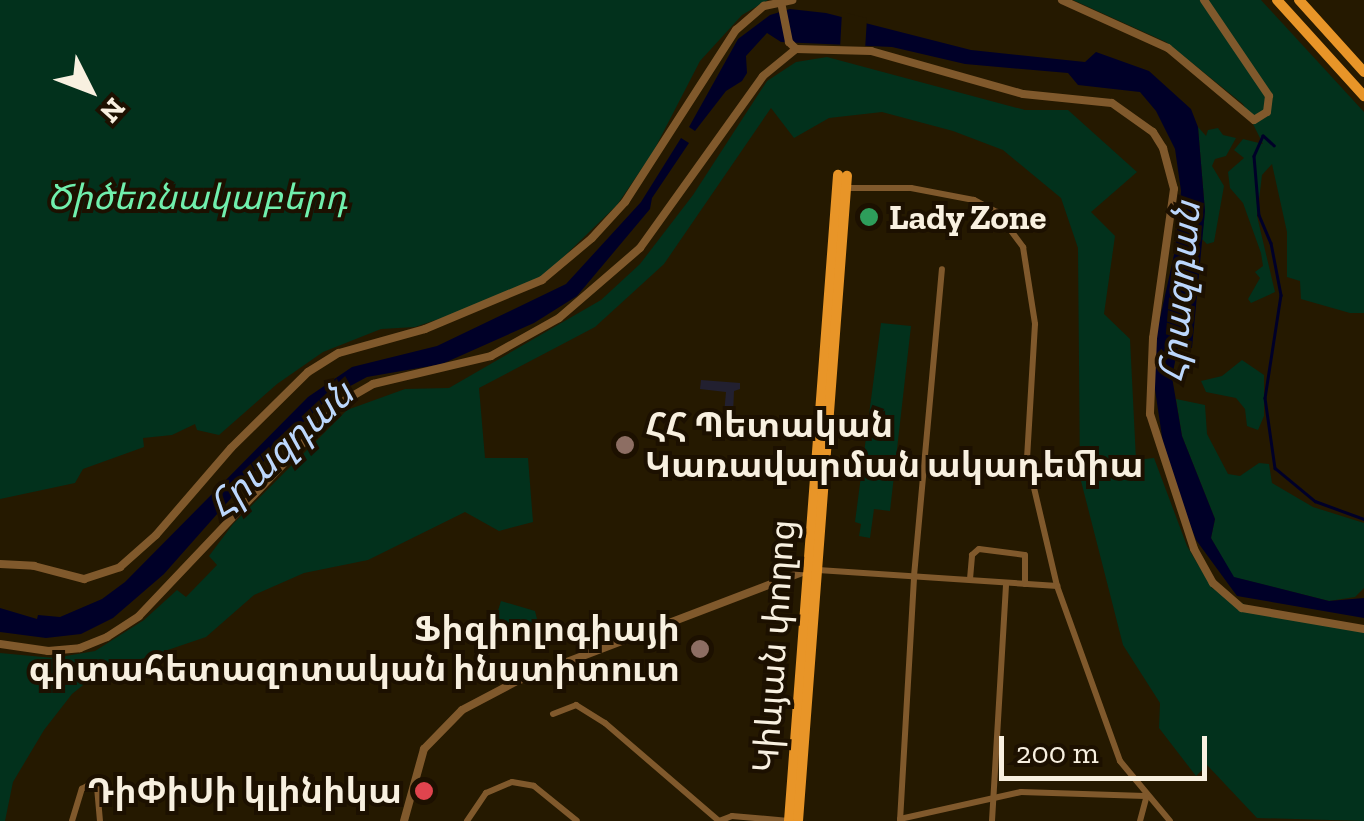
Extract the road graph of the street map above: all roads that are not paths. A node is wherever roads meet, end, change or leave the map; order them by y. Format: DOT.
graph roads {
  1 [pos="792,0"];
  2 [pos="1062,0"];
  3 [pos="1204,0"];
  4 [pos="1278,0"];
  5 [pos="1299,0"];
  6 [pos="781,6"];
  7 [pos="793,46"];
  8 [pos="1364,72"];
  9 [pos="1364,96"];
  10 [pos="844,180"];
  11 [pos="942,269"];
  12 [pos="0,564"];
  13 [pos="812,570"];
  14 [pos="914,576"];
  15 [pos="970,580"];
  16 [pos="1006,582"];
  17 [pos="1026,584"];
  18 [pos="1057,586"];
  19 [pos="1364,629"];
  20 [pos="0,644"];
  21 [pos="553,714"];
  22 [pos="798,752"];
  23 [pos="1146,796"];
  24 [pos="993,798"];
  25 [pos="900,820"];
  26 [pos="72,821"];
  27 [pos="100,821"];
  28 [pos="404,821"];
  29 [pos="467,821"];
  30 [pos="578,821"];
  31 [pos="789,821"];
  32 [pos="798,821"];
  33 [pos="992,821"];
  34 [pos="1140,821"];
  35 [pos="1170,821"];
  1 -- 6 [label="street"];
  2 -- 3 [label="street"];
  4 -- 9 [label="main road"];
  5 -- 8 [label="main road"];
  6 -- 7 [label="street"];
  6 -- 12 [label="street"];
  7 -- 19 [label="street"];
  7 -- 20 [label="street"];
  10 -- 13 [label="main road, Կիևյան փողոց"];
  10 -- 18 [label="street"];
  11 -- 14 [label="street"];
  13 -- 14 [label="street"];
  13 -- 22 [label="main road, Կիևյան փողոց"];
  13 -- 28 [label="street"];
  14 -- 15 [label="street"];
  14 -- 25 [label="street"];
  15 -- 16 [label="street"];
  15 -- 17 [label="street"];
  16 -- 17 [label="street"];
  16 -- 24 [label="street"];
  17 -- 18 [label="street"];
  18 -- 23 [label="street"];
  21 -- 31 [label="street"];
  22 -- 31 [label="main road, Կիևյան փողոց"];
  22 -- 32 [label="main road, Կիևյան փողոց"];
  23 -- 24 [label="street"];
  23 -- 34 [label="street"];
  23 -- 35 [label="street"];
  24 -- 25 [label="street"];
  24 -- 33 [label="street"];
  26 -- 27 [label="street"];
  29 -- 30 [label="street"];
}
